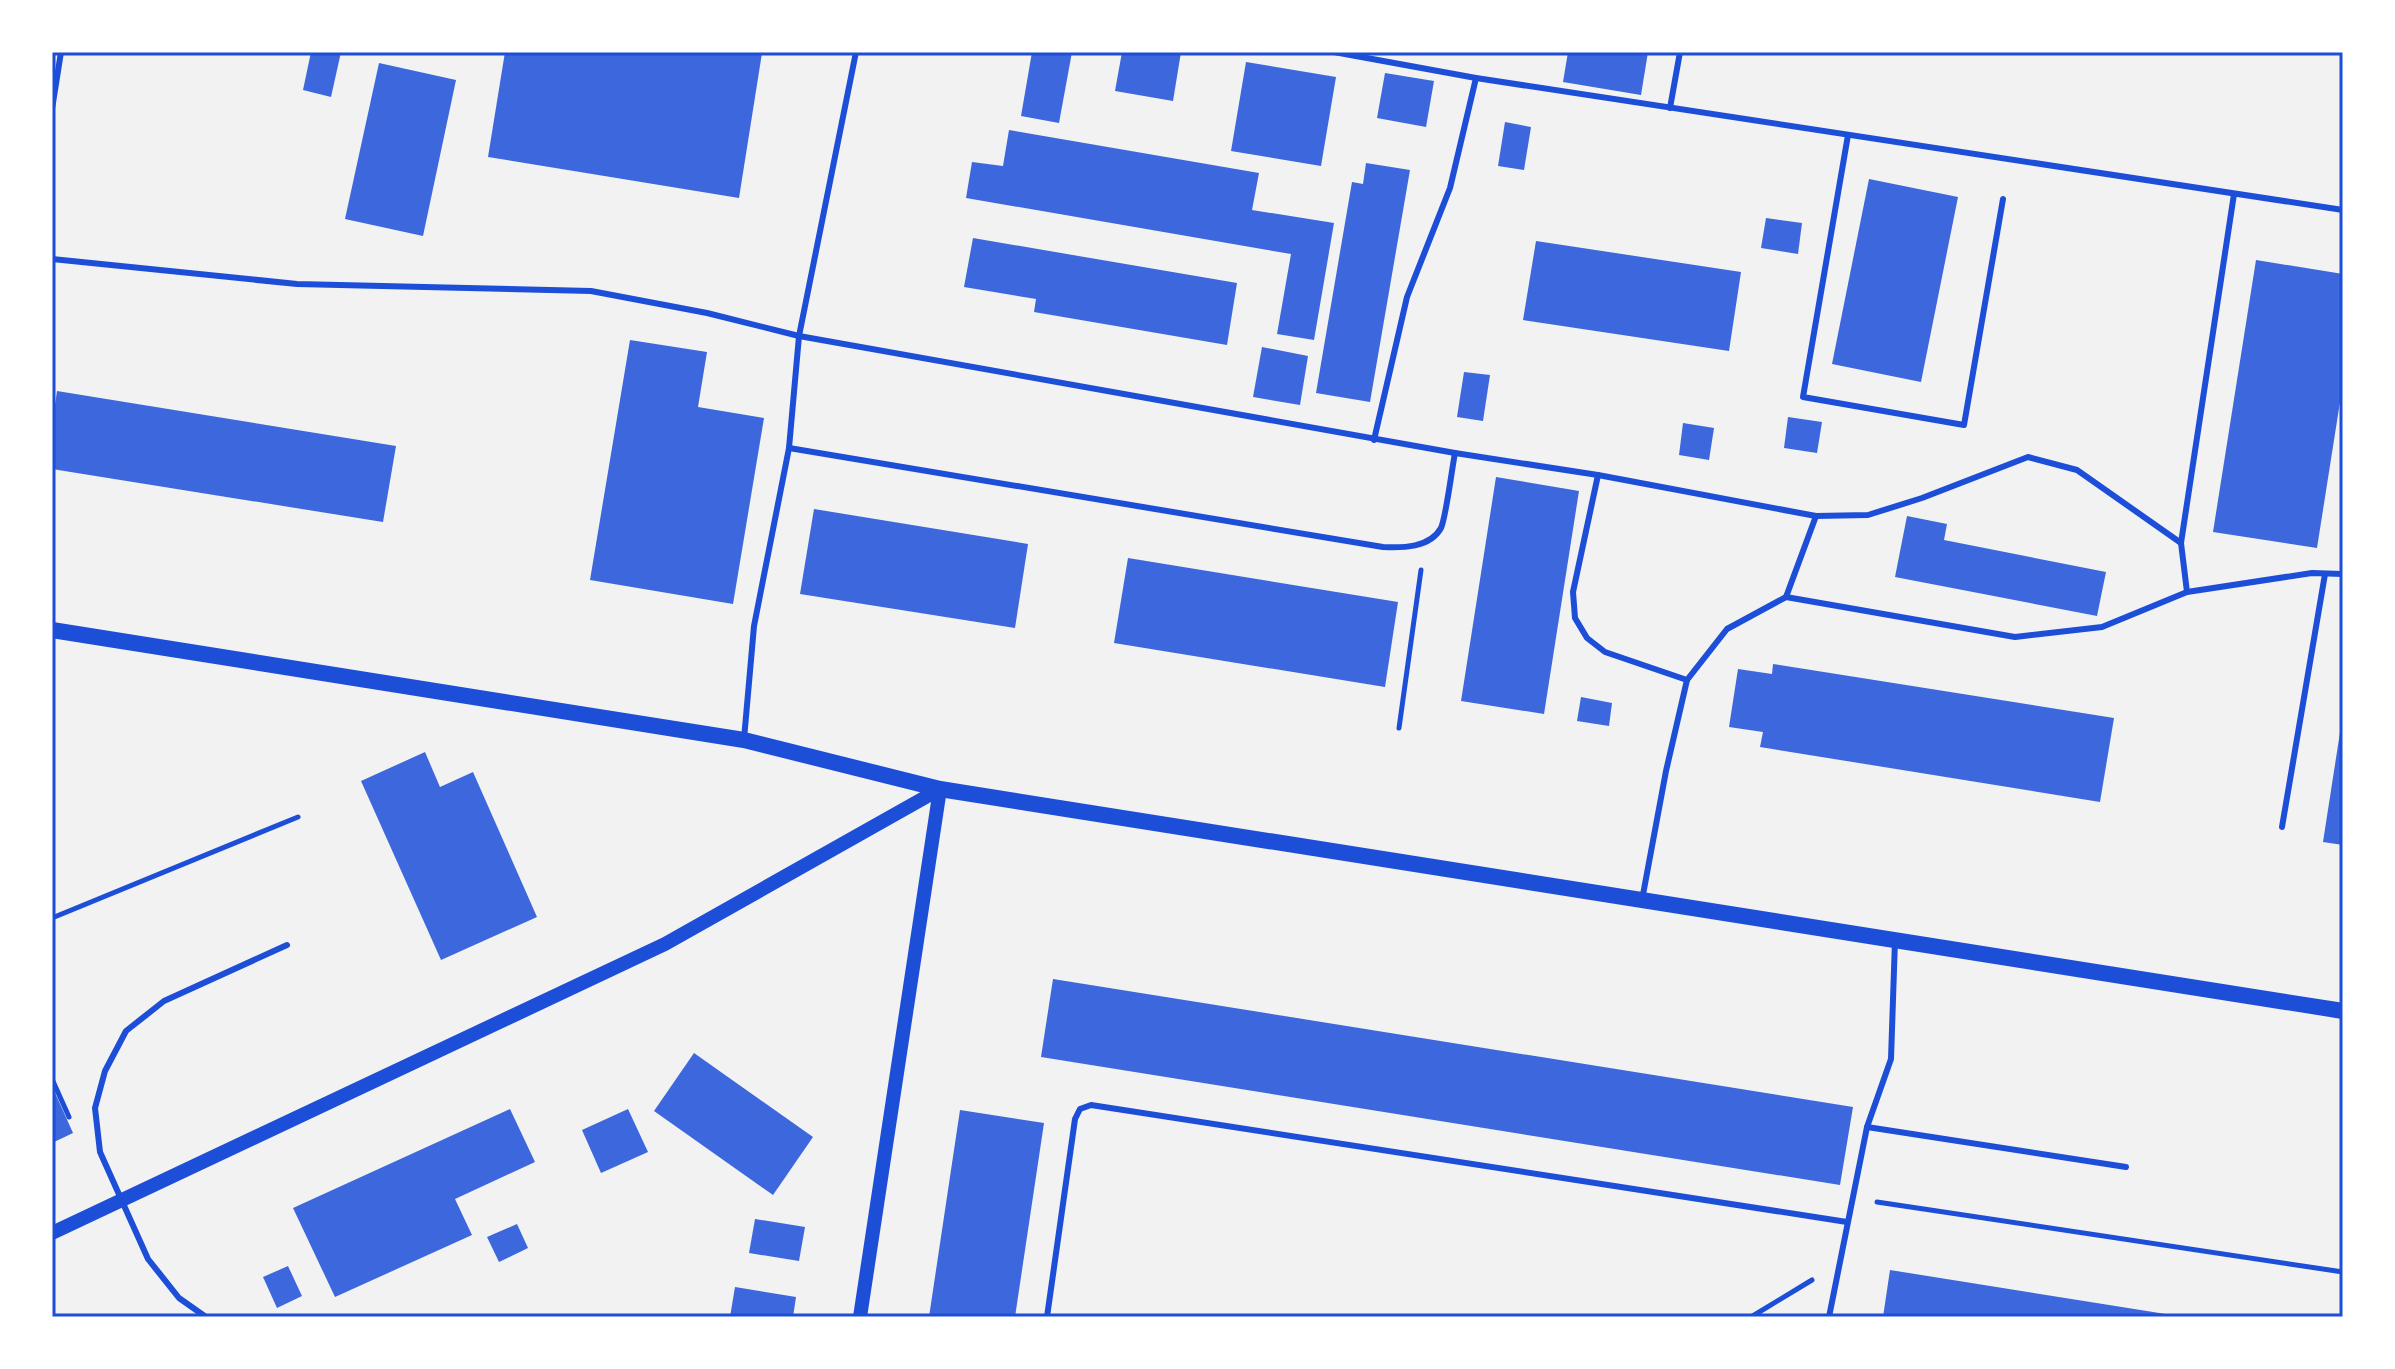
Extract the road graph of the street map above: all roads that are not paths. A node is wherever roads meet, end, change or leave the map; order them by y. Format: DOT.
graph roads {
  1 [pos="61,52"];
  2 [pos="856,52"];
  3 [pos="1334,52"];
  4 [pos="1680,52"];
  5 [pos="1476,78"];
  6 [pos="1670,108"];
  7 [pos="52,109"];
  8 [pos="1848,135"];
  9 [pos="2234,194"];
  10 [pos="2003,199"];
  11 [pos="2343,210"];
  12 [pos="52,259"];
  13 [pos="799,336"];
  14 [pos="1374,440"];
  15 [pos="789,448"];
  16 [pos="1455,453"];
  17 [pos="1598,475"];
  18 [pos="1816,516"];
  19 [pos="2181,543"];
  20 [pos="2325,574"];
  21 [pos="2343,574"];
  22 [pos="2187,592"];
  23 [pos="1786,597"];
  24 [pos="52,630"];
  25 [pos="1687,680"];
  26 [pos="744,740"];
  27 [pos="940,789"];
  28 [pos="2282,827"];
  29 [pos="1642,900"];
  30 [pos="1895,940"];
  31 [pos="287,945"];
  32 [pos="2343,1011"];
  33 [pos="1867,1127"];
  34 [pos="2126,1167"];
  35 [pos="122,1200"];
  36 [pos="1847,1222"];
  37 [pos="52,1233"];
  38 [pos="206,1317"];
  39 [pos="860,1317"];
  40 [pos="1047,1317"];
  41 [pos="1829,1317"];
  1 -- 7 [label="lane"];
  2 -- 13 [label="lane"];
  3 -- 5 [label="lane"];
  4 -- 6 [label="lane"];
  5 -- 6 [label="lane"];
  5 -- 14 [label="lane"];
  6 -- 8 [label="lane"];
  8 -- 9 [label="lane"];
  8 -- 10 [label="lane"];
  9 -- 11 [label="lane"];
  9 -- 19 [label="lane"];
  12 -- 13 [label="lane"];
  13 -- 14 [label="lane"];
  13 -- 15 [label="lane"];
  14 -- 16 [label="lane"];
  15 -- 16 [label="lane"];
  15 -- 26 [label="lane"];
  16 -- 17 [label="lane"];
  17 -- 18 [label="lane"];
  17 -- 25 [label="lane"];
  18 -- 19 [label="lane"];
  18 -- 23 [label="lane"];
  19 -- 22 [label="lane"];
  20 -- 21 [label="lane"];
  20 -- 22 [label="lane"];
  20 -- 28 [label="lane"];
  22 -- 23 [label="lane"];
  23 -- 25 [label="lane"];
  24 -- 26 [label="main road"];
  25 -- 29 [label="lane"];
  26 -- 27 [label="main road"];
  27 -- 29 [label="main road"];
  27 -- 35 [label="street"];
  27 -- 39 [label="street"];
  29 -- 30 [label="main road"];
  30 -- 32 [label="main road"];
  30 -- 33 [label="lane"];
  31 -- 35 [label="lane"];
  33 -- 34 [label="lane"];
  33 -- 36 [label="lane"];
  35 -- 37 [label="street"];
  35 -- 38 [label="lane"];
  36 -- 40 [label="lane"];
  36 -- 41 [label="lane"];
}
